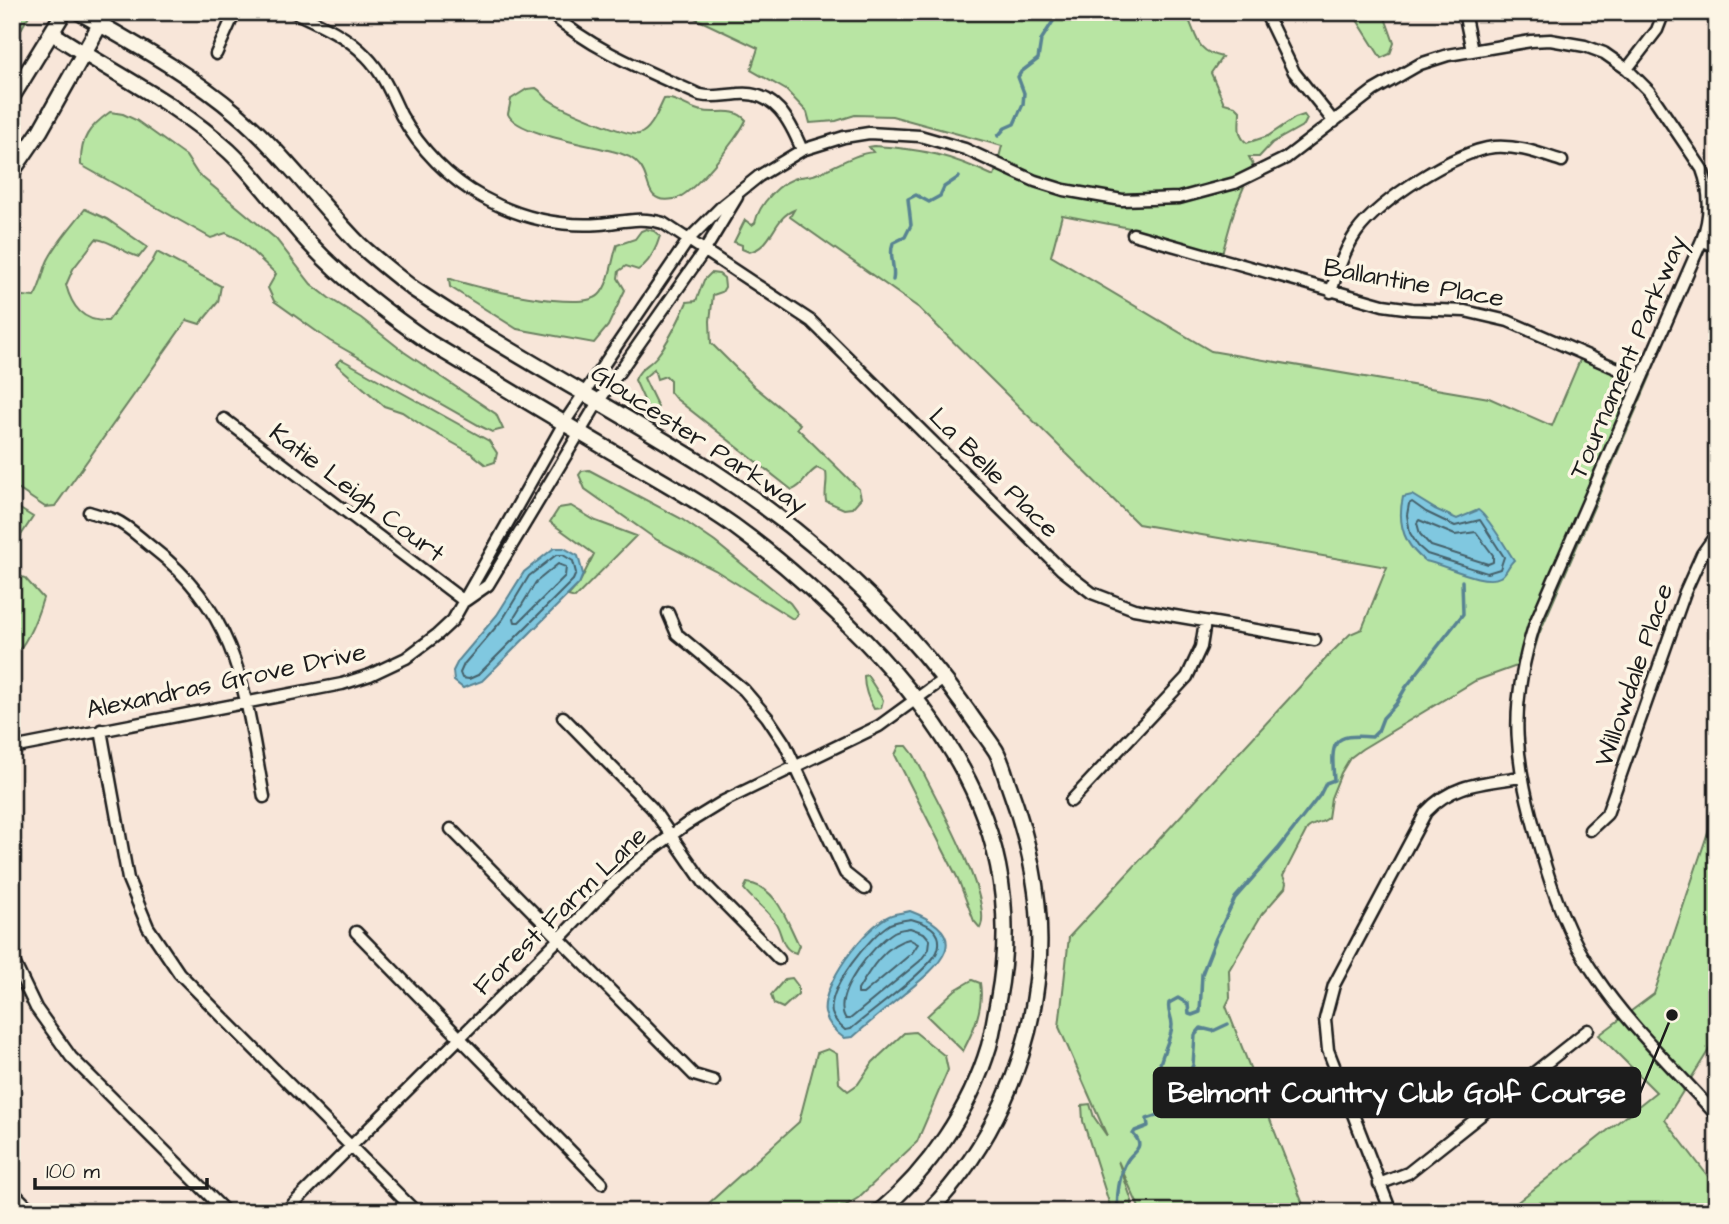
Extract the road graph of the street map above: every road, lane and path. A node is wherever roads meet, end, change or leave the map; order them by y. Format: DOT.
graph roads {
  1 [pos="64,12"];
  2 [pos="79,12"];
  3 [pos="235,12"];
  4 [pos="294,12"];
  5 [pos="549,12"];
  6 [pos="1265,12"];
  7 [pos="1464,12"];
  8 [pos="1664,12"];
  9 [pos="104,18"];
  10 [pos="52,33"];
  11 [pos="1472,51"];
  12 [pos="84,54"];
  13 [pos="216,54"];
  14 [pos="1627,69"];
  15 [pos="12,97"];
  16 [pos="1334,122"];
  17 [pos="802,150"];
  18 [pos="1562,161"];
  19 [pos="12,172"];
  20 [pos="739,192"];
  21 [pos="1133,234"];
  22 [pos="689,239"];
  23 [pos="1702,240"];
  24 [pos="1717,248"];
  25 [pos="705,250"];
  26 [pos="1331,292"];
  27 [pos="1642,379"];
  28 [pos="584,393"];
  29 [pos="598,402"];
  30 [pos="224,419"];
  31 [pos="564,423"];
  32 [pos="579,432"];
  33 [pos="89,512"];
  34 [pos="1717,533"];
  35 [pos="464,601"];
  36 [pos="668,613"];
  37 [pos="1205,622"];
  38 [pos="1315,640"];
  39 [pos="945,678"];
  40 [pos="918,700"];
  41 [pos="246,702"];
  42 [pos="563,717"];
  43 [pos="101,730"];
  44 [pos="12,748"];
  45 [pos="796,766"];
  46 [pos="1521,776"];
  47 [pos="264,797"];
  48 [pos="1071,801"];
  49 [pos="451,828"];
  50 [pos="1590,830"];
  51 [pos="670,835"];
  52 [pos="865,889"];
  53 [pos="356,932"];
  54 [pos="560,938"];
  55 [pos="12,958"];
  56 [pos="779,959"];
  57 [pos="1588,1030"];
  58 [pos="460,1038"];
  59 [pos="714,1080"];
  60 [pos="1717,1116"];
  61 [pos="351,1147"];
  62 [pos="602,1183"];
  63 [pos="1379,1184"];
  64 [pos="12,1191"];
  65 [pos="33,1212"];
  66 [pos="226,1212"];
  67 [pos="285,1212"];
  68 [pos="416,1212"];
  69 [pos="878,1212"];
  70 [pos="928,1212"];
  71 [pos="1391,1212"];
  1 -- 10 [label="main road"];
  2 -- 9 [label="main road, Gloucester Parkway"];
  3 -- 13 [label="street"];
  4 -- 22 [label="street, La Belle Place"];
  5 -- 17 [label="street"];
  6 -- 16 [label="street"];
  7 -- 11 [label="street"];
  8 -- 14 [label="street"];
  9 -- 12 [label="main road"];
  9 -- 28 [label="main road, Gloucester Parkway"];
  10 -- 12 [label="main road, Gloucester Parkway"];
  10 -- 15 [label="main road"];
  11 -- 14 [label="street, Tournament Parkway"];
  11 -- 16 [label="street, Tournament Parkway"];
  12 -- 19 [label="main road"];
  12 -- 31 [label="main road, Gloucester Parkway"];
  14 -- 23 [label="street, Tournament Parkway"];
  16 -- 17 [label="street, Tournament Parkway"];
  17 -- 20 [label="street, Tournament Parkway"];
  18 -- 26 [label="street"];
  20 -- 22 [label="street, Tournament Parkway"];
  20 -- 25 [label="street, Tournament Parkway"];
  21 -- 26 [label="street, Ballantine Place"];
  22 -- 25 [label="street, La Belle Place"];
  22 -- 28 [label="street, Tournament Parkway"];
  23 -- 24 [label="street"];
  23 -- 27 [label="street, Tournament Parkway"];
  25 -- 29 [label="street, Tournament Parkway"];
  25 -- 37 [label="street, La Belle Place"];
  26 -- 27 [label="street, Ballantine Place"];
  27 -- 46 [label="street, Tournament Parkway"];
  28 -- 29 [label="main road, Gloucester Parkway"];
  28 -- 31 [label="street, Alexandras Grove Drive"];
  29 -- 32 [label="street, Alexandras Grove Drive"];
  29 -- 39 [label="main road, Gloucester Parkway"];
  30 -- 35 [label="street, Katie Leigh Court"];
  31 -- 32 [label="main road, Gloucester Parkway"];
  31 -- 35 [label="street, Alexandras Grove Drive"];
  32 -- 35 [label="street, Alexandras Grove Drive"];
  32 -- 40 [label="main road, Gloucester Parkway"];
  33 -- 41 [label="street"];
  34 -- 50 [label="street, Willowdale Place"];
  35 -- 41 [label="street, Alexandras Grove Drive"];
  36 -- 45 [label="street"];
  37 -- 38 [label="street, La Belle Place"];
  37 -- 48 [label="street"];
  39 -- 40 [label="street, Forest Farm Lane"];
  39 -- 70 [label="main road, Gloucester Parkway"];
  40 -- 45 [label="street, Forest Farm Lane"];
  40 -- 69 [label="main road, Gloucester Parkway"];
  41 -- 43 [label="street, Alexandras Grove Drive"];
  41 -- 47 [label="street"];
  42 -- 51 [label="street"];
  43 -- 44 [label="street, Alexandras Grove Drive"];
  43 -- 61 [label="street"];
  45 -- 51 [label="street, Forest Farm Lane"];
  45 -- 52 [label="street"];
  46 -- 60 [label="street, Tournament Parkway"];
  46 -- 63 [label="street"];
  49 -- 54 [label="street"];
  51 -- 54 [label="street, Forest Farm Lane"];
  51 -- 56 [label="street"];
  53 -- 58 [label="street"];
  54 -- 58 [label="street, Forest Farm Lane"];
  54 -- 59 [label="street"];
  55 -- 66 [label="street"];
  57 -- 63 [label="street"];
  58 -- 61 [label="street, Forest Farm Lane"];
  58 -- 62 [label="street"];
  61 -- 67 [label="street, Forest Farm Lane"];
  61 -- 68 [label="street"];
  63 -- 71 [label="street"];
  64 -- 65 [label="street"];
}
